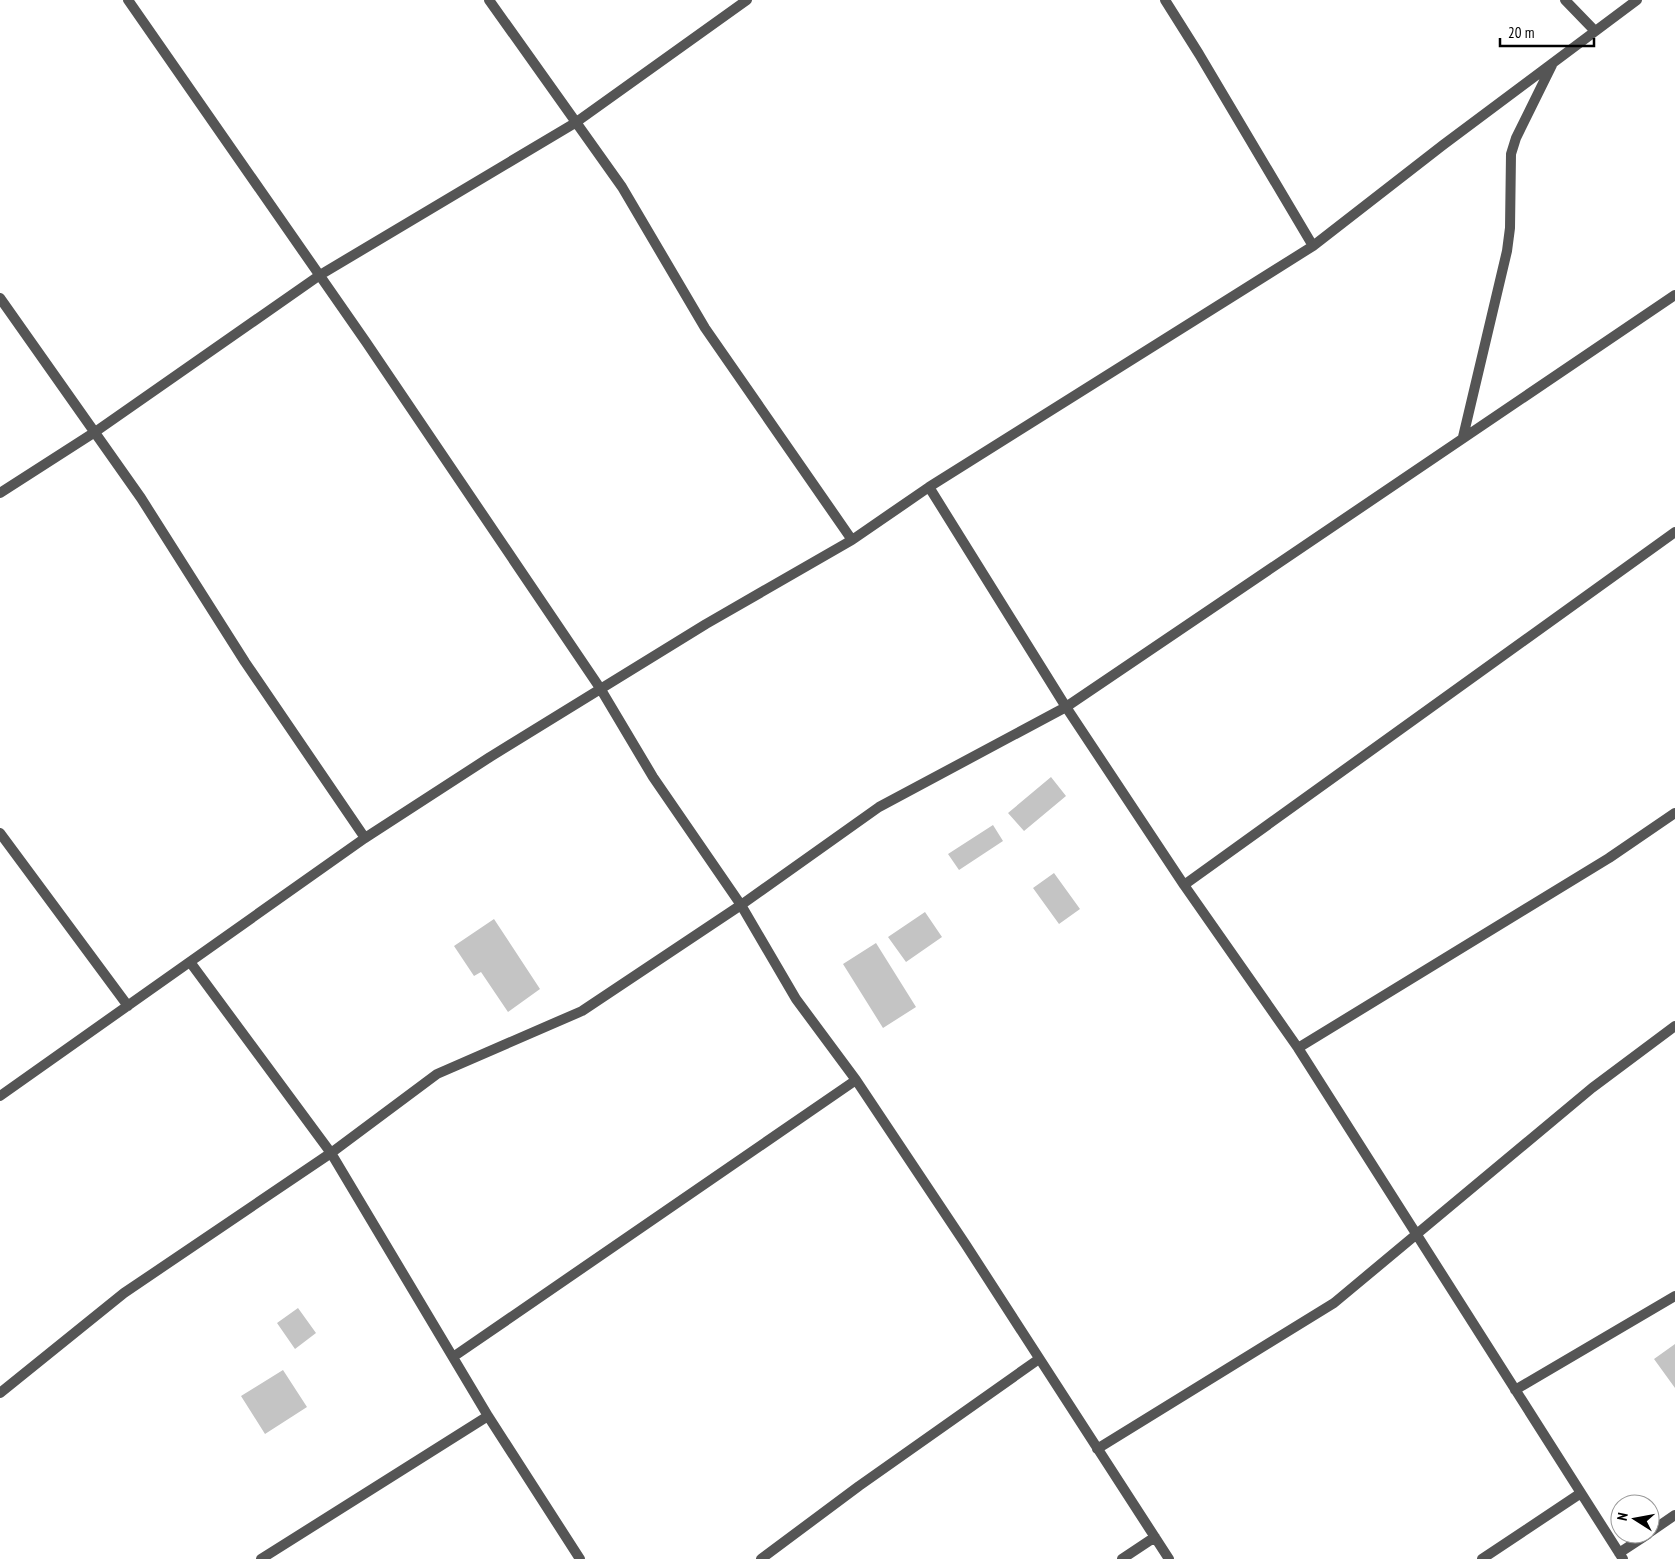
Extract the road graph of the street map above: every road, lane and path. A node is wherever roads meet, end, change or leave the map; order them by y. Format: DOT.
graph roads {
  1 [pos="128,0"];
  2 [pos="489,0"];
  3 [pos="747,0"];
  4 [pos="1165,0"];
  5 [pos="1565,0"];
  6 [pos="1637,0"];
  7 [pos="1595,31"];
  8 [pos="1554,62"];
  9 [pos="575,123"];
  10 [pos="1312,246"];
  11 [pos="320,275"];
  12 [pos="1675,295"];
  13 [pos="0,298"];
  14 [pos="95,432"];
  15 [pos="1463,437"];
  16 [pos="929,487"];
  17 [pos="0,492"];
  18 [pos="1675,532"];
  19 [pos="852,540"];
  20 [pos="600,688"];
  21 [pos="1066,708"];
  22 [pos="1675,812"];
  23 [pos="0,834"];
  24 [pos="365,838"];
  25 [pos="1184,884"];
  26 [pos="742,905"];
  27 [pos="190,962"];
  28 [pos="128,1006"];
  29 [pos="1675,1026"];
  30 [pos="1298,1048"];
  31 [pos="856,1080"];
  32 [pos="0,1096"];
  33 [pos="331,1153"];
  34 [pos="1416,1233"];
  35 [pos="1675,1296"];
  36 [pos="453,1357"];
  37 [pos="1039,1359"];
  38 [pos="1515,1390"];
  39 [pos="0,1393"];
  40 [pos="488,1416"];
  41 [pos="1097,1449"];
  42 [pos="1580,1492"];
  43 [pos="1675,1515"];
  44 [pos="1660,1525"];
  45 [pos="1155,1536"];
  46 [pos="1636,1544"];
  47 [pos="1621,1556"];
  48 [pos="262,1559"];
  49 [pos="580,1559"];
  50 [pos="761,1559"];
  51 [pos="1122,1559"];
  52 [pos="1169,1559"];
  53 [pos="1482,1559"];
  1 -- 11 [label="street"];
  2 -- 9 [label="street"];
  3 -- 9 [label="street"];
  4 -- 10 [label="street"];
  5 -- 7 [label="street"];
  6 -- 7 [label="street"];
  7 -- 8 [label="street"];
  8 -- 10 [label="street"];
  8 -- 15 [label="street"];
  9 -- 11 [label="street"];
  9 -- 19 [label="street"];
  10 -- 16 [label="street"];
  11 -- 14 [label="street"];
  11 -- 20 [label="street"];
  12 -- 15 [label="street"];
  13 -- 14 [label="street"];
  14 -- 17 [label="street"];
  14 -- 24 [label="street"];
  15 -- 21 [label="street"];
  16 -- 19 [label="street"];
  16 -- 21 [label="street"];
  18 -- 25 [label="street"];
  19 -- 20 [label="street"];
  20 -- 24 [label="street"];
  20 -- 26 [label="street"];
  21 -- 25 [label="street"];
  21 -- 26 [label="street"];
  22 -- 30 [label="street"];
  23 -- 28 [label="street"];
  24 -- 27 [label="street"];
  25 -- 30 [label="street"];
  26 -- 31 [label="street"];
  26 -- 33 [label="street"];
  27 -- 28 [label="street"];
  27 -- 33 [label="street"];
  28 -- 32 [label="street"];
  29 -- 34 [label="street"];
  30 -- 34 [label="street"];
  31 -- 36 [label="street"];
  31 -- 37 [label="street"];
  33 -- 36 [label="street"];
  33 -- 39 [label="street"];
  34 -- 38 [label="street"];
  34 -- 41 [label="street"];
  35 -- 38 [label="street"];
  36 -- 40 [label="street"];
  37 -- 41 [label="street"];
  37 -- 50 [label="street"];
  38 -- 42 [label="street"];
  40 -- 48 [label="street"];
  40 -- 49 [label="street"];
  41 -- 45 [label="street"];
  42 -- 47 [label="street"];
  42 -- 53 [label="street"];
  43 -- 44 [label="street"];
  45 -- 51 [label="street"];
  45 -- 52 [label="street"];
  46 -- 47 [label="street"];
}
